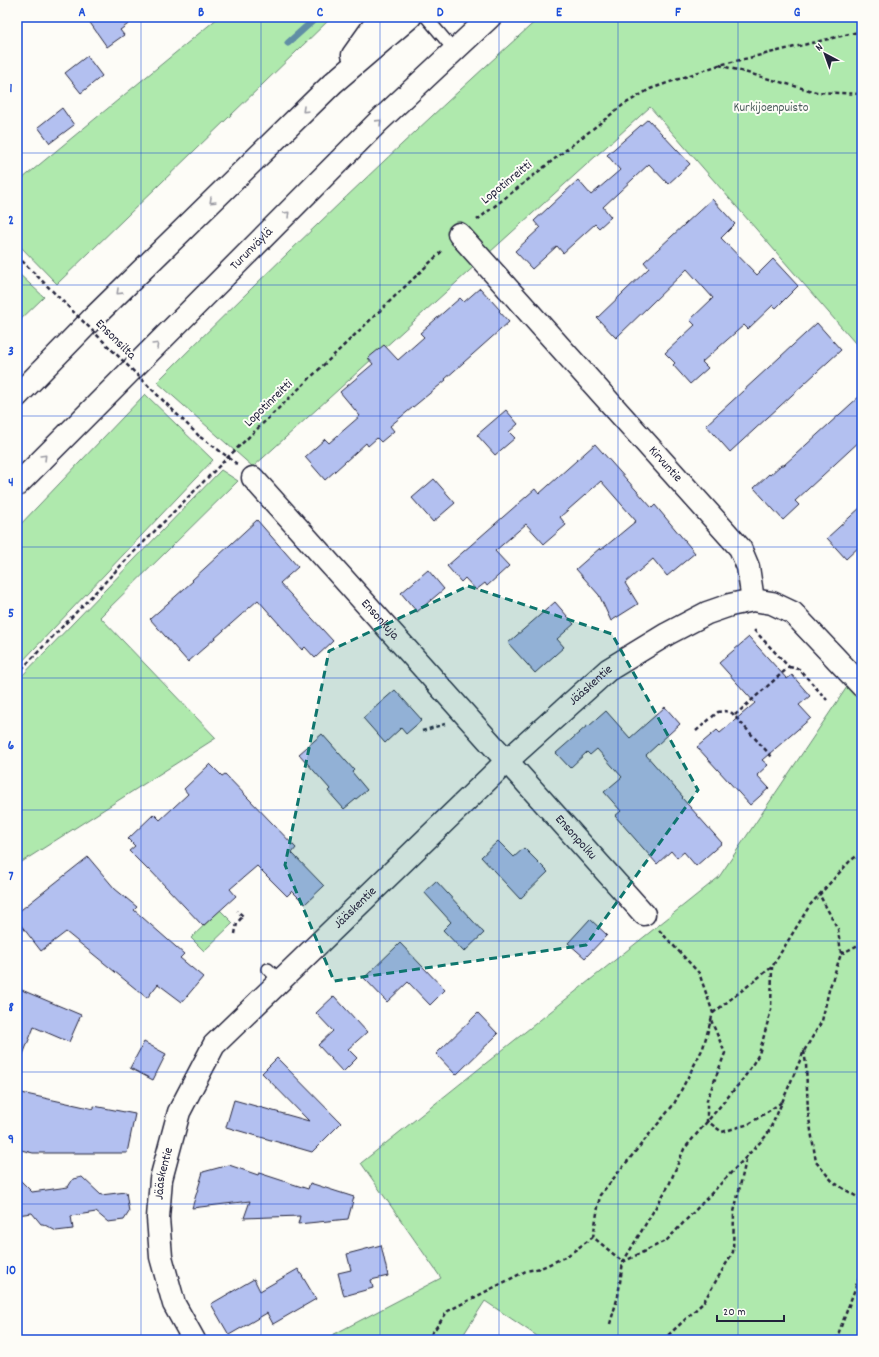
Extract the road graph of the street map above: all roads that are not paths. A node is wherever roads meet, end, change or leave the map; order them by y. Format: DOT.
graph roads {
  1 [pos="380,17"];
  2 [pos="410,17"];
  3 [pos="426,17"];
  4 [pos="490,17"];
  5 [pos="454,50"];
  6 [pos="333,83"];
  7 [pos="459,234"];
  8 [pos="17,396"];
  9 [pos="253,478"];
  10 [pos="17,485"];
  11 [pos="753,600"];
  12 [pos="862,686"];
  13 [pos="508,760"];
  14 [pos="644,914"];
  15 [pos="194,1340"];
  1 -- 6 [label="main road"];
  2 -- 6 [label="main road"];
  3 -- 5 [label="lane"];
  4 -- 5 [label="main road, Turunväylä"];
  10 -- 5 [label="main road, Turunväylä, one-way"];
  6 -- 8 [label="main road, one-way"];
  7 -- 11 [label="main road, Kirvuntie"];
  9 -- 13 [label="main road, Ensonkuja"];
  11 -- 12 [label="main road"];
  11 -- 13 [label="main road, Jääskentie"];
  13 -- 14 [label="main road, Ensonpolku"];
  13 -- 15 [label="main road, Jääskentie"];
}
